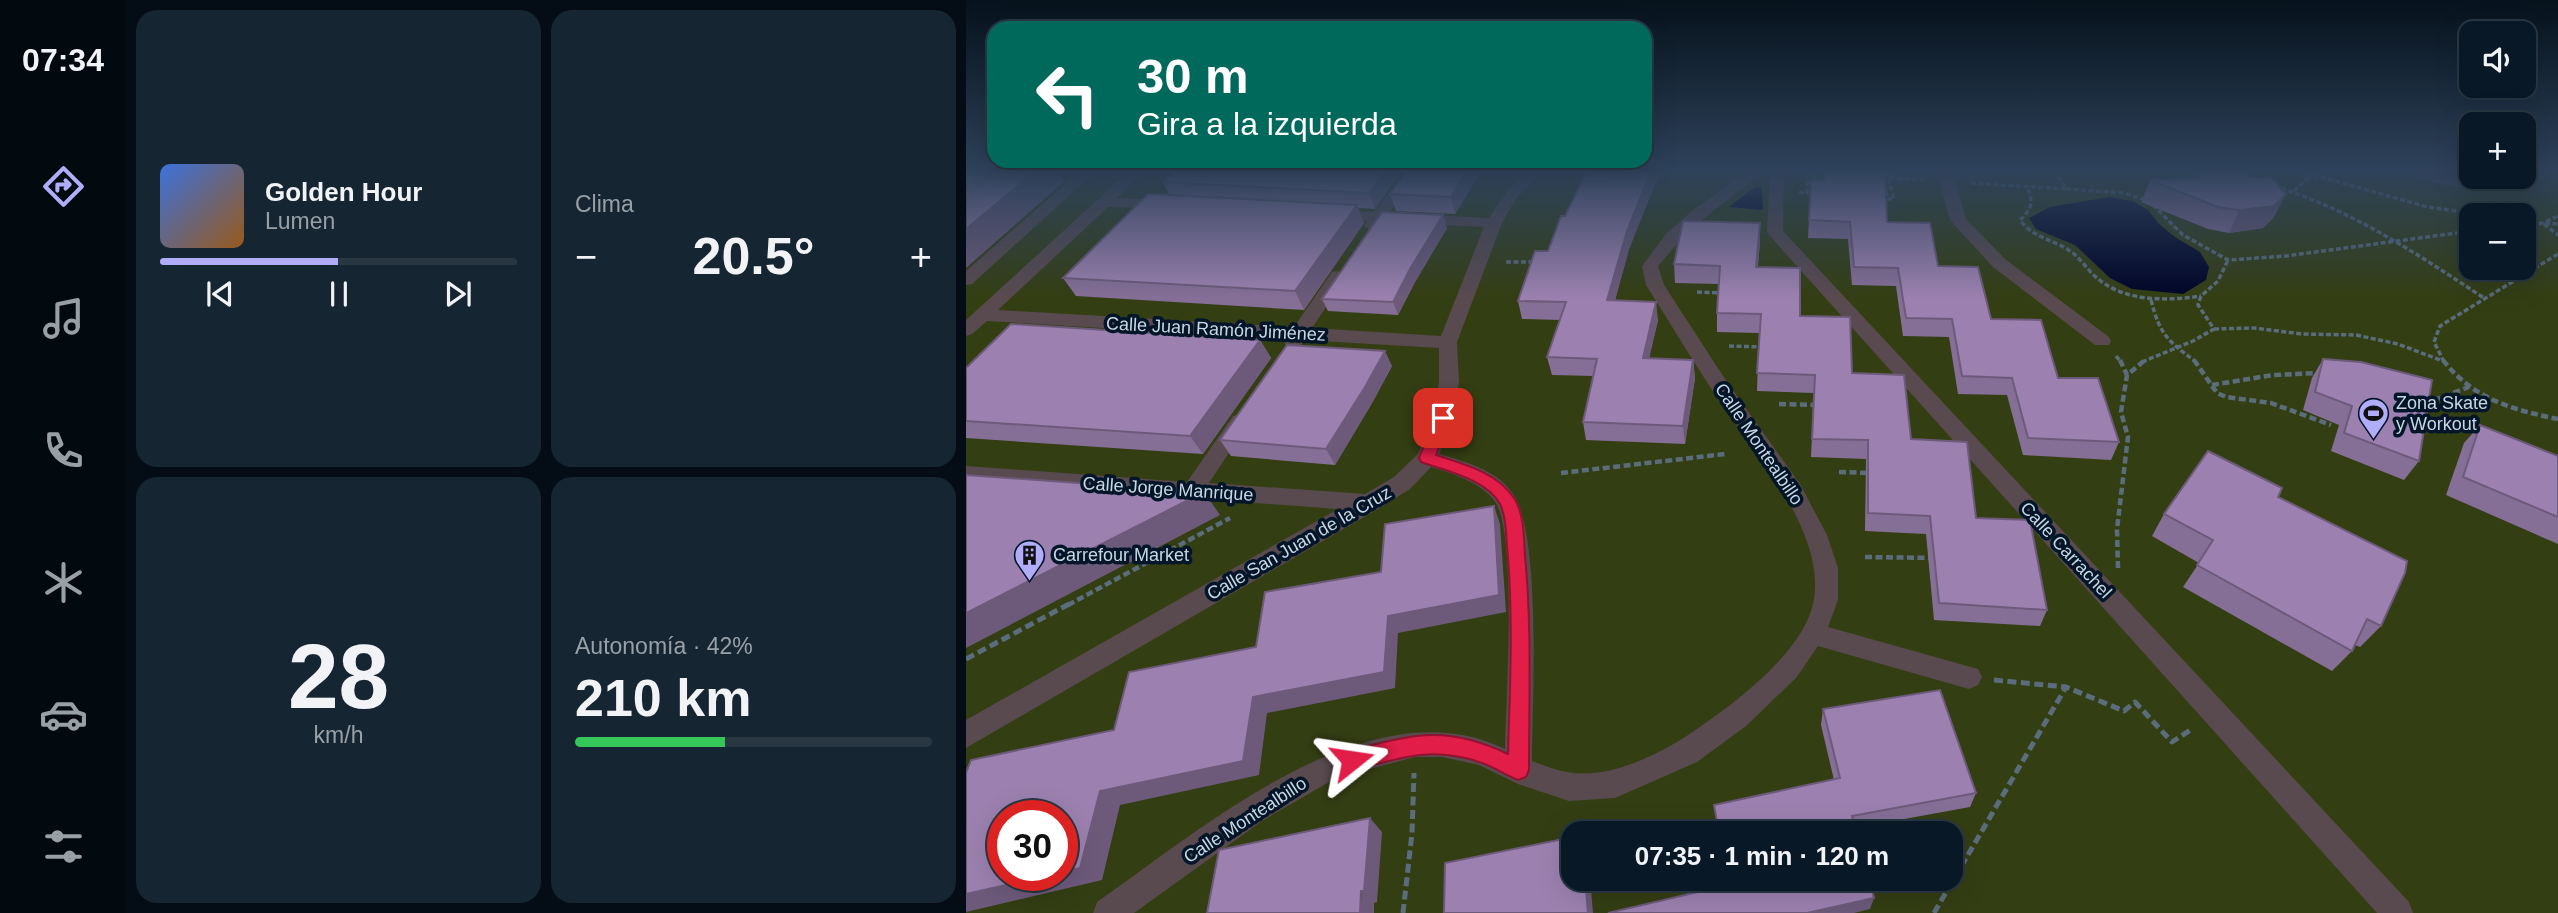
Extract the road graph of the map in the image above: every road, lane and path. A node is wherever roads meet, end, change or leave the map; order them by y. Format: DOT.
graph roads {
  1 [pos="1041,214"];
  2 [pos="1092,214"];
  3 [pos="1381,214"];
  4 [pos="1500,214"];
  5 [pos="1703,214"];
  6 [pos="1771,214"];
  7 [pos="1957,214"];
  8 [pos="2024,214"];
  9 [pos="2161,214"];
  10 [pos="2346,214"];
  11 [pos="1323,215"];
  12 [pos="2558,215"];
  13 [pos="1378,218"];
  14 [pos="1494,223"];
  15 [pos="2536,223"];
  16 [pos="2543,223"];
  17 [pos="2558,224"];
  18 [pos="1680,231"];
  19 [pos="1707,231"];
  20 [pos="2459,232"];
  21 [pos="2558,235"];
  22 [pos="1364,239"];
  23 [pos="2394,240"];
  24 [pos="2558,254"];
  25 [pos="1349,260"];
  26 [pos="2228,260"];
  27 [pos="1506,262"];
  28 [pos="1544,263"];
  29 [pos="966,280"];
  30 [pos="1697,292"];
  31 [pos="1733,293"];
  32 [pos="2201,296"];
  33 [pos="2484,298"];
  34 [pos="2151,300"];
  35 [pos="983,315"];
  36 [pos="2214,329"];
  37 [pos="966,330"];
  38 [pos="1299,333"];
  39 [pos="2102,341"];
  40 [pos="1448,342"];
  41 [pos="1729,346"];
  42 [pos="1777,347"];
  43 [pos="2176,347"];
  44 [pos="1284,356"];
  45 [pos="2441,360"];
  46 [pos="2325,373"];
  47 [pos="2127,374"];
  48 [pos="2211,385"];
  49 [pos="2469,387"];
  50 [pos="2419,397"];
  51 [pos="1253,401"];
  52 [pos="1779,404"];
  53 [pos="1826,406"];
  54 [pos="2558,419"];
  55 [pos="2331,425"];
  56 [pos="1725,454"];
  57 [pos="1427,458"];
  58 [pos="1839,472"];
  59 [pos="1873,473"];
  60 [pos="966,474"];
  61 [pos="1561,474"];
  62 [pos="1192,491"];
  63 [pos="1246,495"];
  64 [pos="1370,503"];
  65 [pos="2117,528"];
  66 [pos="1865,557"];
  67 [pos="1945,559"];
  68 [pos="1813,634"];
  69 [pos="966,659"];
  70 [pos="1969,677"];
  71 [pos="2066,687"];
  72 [pos="2216,712"];
  73 [pos="966,734"];
  74 [pos="1415,744"];
  75 [pos="1518,770"];
  76 [pos="1108,913"];
  77 [pos="1403,913"];
  78 [pos="1934,913"];
  79 [pos="2398,913"];
  1 -- 29 [label="street"];
  2 -- 35 [label="street"];
  3 -- 13 [label="street"];
  4 -- 14 [label="street, Calle San Juan de la Cruz"];
  5 -- 18 [label="street, Calle Montealbillo"];
  6 -- 72 [label="street, Calle Carrachel"];
  7 -- 39 [label="street"];
  8 -- 34 [label="path"];
  9 -- 26 [label="path"];
  10 -- 23 [label="path"];
  11 -- 13 [label="street"];
  12 -- 16 [label="path"];
  13 -- 14 [label="street"];
  13 -- 22 [label="street"];
  14 -- 40 [label="street, Calle San Juan de la Cruz"];
  15 -- 16 [label="path"];
  16 -- 17 [label="path"];
  16 -- 21 [label="path"];
  18 -- 19 [label="street"];
  18 -- 68 [label="street, Calle Montealbillo"];
  20 -- 23 [label="path"];
  23 -- 26 [label="path"];
  23 -- 33 [label="path"];
  24 -- 33 [label="path"];
  25 -- 38 [label="street"];
  26 -- 32 [label="path"];
  27 -- 28 [label="path"];
  30 -- 31 [label="path"];
  32 -- 34 [label="path"];
  32 -- 36 [label="path"];
  33 -- 45 [label="path"];
  34 -- 43 [label="path"];
  35 -- 37 [label="street"];
  35 -- 38 [label="street, Calle Juan Ramón Jiménez"];
  36 -- 43 [label="path"];
  36 -- 45 [label="path"];
  38 -- 40 [label="street, Calle Juan Ramón Jiménez"];
  38 -- 44 [label="street"];
  39 -- 47 [label="path"];
  40 -- 57 [label="street, Calle San Juan de la Cruz"];
  41 -- 42 [label="path"];
  43 -- 47 [label="path"];
  43 -- 48 [label="path"];
  45 -- 49 [label="path"];
  46 -- 48 [label="path"];
  47 -- 65 [label="path"];
  48 -- 55 [label="path"];
  49 -- 50 [label="path"];
  49 -- 54 [label="path"];
  51 -- 62 [label="street"];
  52 -- 53 [label="path"];
  56 -- 61 [label="path"];
  57 -- 64 [label="street, Calle San Juan de la Cruz"];
  57 -- 75 [label="street"];
  58 -- 59 [label="path"];
  60 -- 62 [label="street, Calle Jorge Manrique"];
  62 -- 63 [label="street, Calle Jorge Manrique"];
  63 -- 64 [label="street, Calle Jorge Manrique"];
  63 -- 69 [label="path"];
  64 -- 73 [label="street, Calle San Juan de la Cruz"];
  66 -- 67 [label="path"];
  68 -- 70 [label="street"];
  68 -- 75 [label="street, Calle Montealbillo"];
  70 -- 71 [label="path"];
  71 -- 72 [label="path"];
  71 -- 78 [label="path"];
  72 -- 79 [label="street, Calle Carrachel"];
  74 -- 75 [label="street, Calle Montealbillo"];
  74 -- 76 [label="street, Calle Montealbillo"];
  74 -- 77 [label="path"];
}
